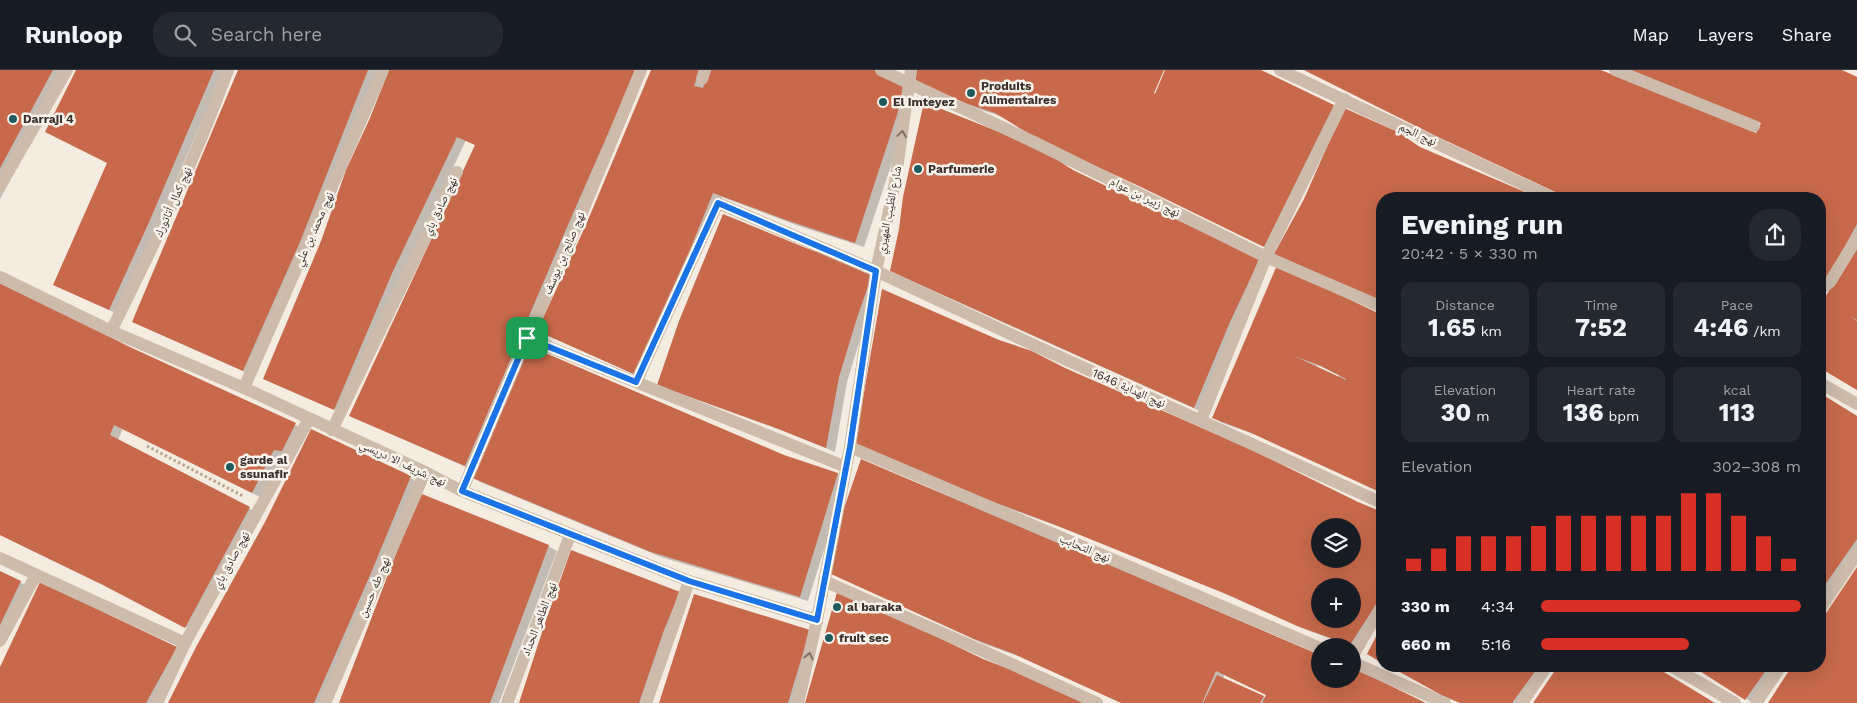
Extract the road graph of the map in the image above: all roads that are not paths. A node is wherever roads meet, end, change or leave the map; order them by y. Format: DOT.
graph roads {
  1 [pos="67,70"];
  2 [pos="228,70"];
  3 [pos="383,70"];
  4 [pos="641,70"];
  5 [pos="881,70"];
  6 [pos="1280,70"];
  7 [pos="1615,70"];
  8 [pos="910,76"];
  9 [pos="1344,99"];
  10 [pos="1754,126"];
  11 [pos="457,172"];
  12 [pos="0,186"];
  13 [pos="1540,192"];
  14 [pos="1857,238"];
  15 [pos="1266,257"];
  16 [pos="876,271"];
  17 [pos="0,277"];
  18 [pos="1826,285"];
  19 [pos="1376,304"];
  20 [pos="112,331"];
  21 [pos="527,338"];
  22 [pos="636,382"];
  23 [pos="1826,386"];
  24 [pos="244,388"];
  25 [pos="1857,404"];
  26 [pos="309,419"];
  27 [pos="1201,420"];
  28 [pos="332,430"];
  29 [pos="850,447"];
  30 [pos="846,466"];
  31 [pos="425,472"];
  32 [pos="462,491"];
  33 [pos="1376,500"];
  34 [pos="570,535"];
  35 [pos="1857,554"];
  36 [pos="0,558"];
  37 [pos="36,575"];
  38 [pos="689,581"];
  39 [pos="824,581"];
  40 [pos="1826,600"];
  41 [pos="1376,616"];
  42 [pos="817,620"];
  43 [pos="0,641"];
  44 [pos="1361,642"];
  45 [pos="184,643"];
  46 [pos="1311,644"];
  47 [pos="1361,666"];
  48 [pos="1543,672"];
  49 [pos="1682,672"];
  50 [pos="1777,672"];
  51 [pos="157,703"];
  52 [pos="325,703"];
  53 [pos="507,703"];
  54 [pos="646,703"];
  55 [pos="798,703"];
  56 [pos="1097,703"];
  57 [pos="1445,703"];
  58 [pos="1522,703"];
  59 [pos="1734,703"];
  60 [pos="1756,703"];
  1 -- 12 [label="street"];
  2 -- 20 [label="street, نهج كمال أتاتورك"];
  3 -- 24 [label="street, نهج محمد بن علي"];
  4 -- 21 [label="street, نهج صالح بن يوسف"];
  5 -- 8 [label="street, نهج زبير بن عوام"];
  6 -- 9 [label="street, نهج الجم"];
  7 -- 10 [label="street"];
  8 -- 15 [label="street, نهج زبير بن عوام"];
  16 -- 8 [label="street, شارع الطّيب المهيري, one-way"];
  9 -- 13 [label="street, نهج الجم"];
  9 -- 15 [label="street"];
  11 -- 28 [label="street, نهج صادق باي"];
  14 -- 18 [label="street"];
  15 -- 19 [label="street, نهج زبير بن عوام"];
  15 -- 27 [label="street"];
  16 -- 22 [label="street"];
  16 -- 27 [label="street, نهج الهداية 1646"];
  16 -- 29 [label="street, شارع الطّيب المهيري"];
  17 -- 20 [label="street, نهج شريف الا دريسي"];
  20 -- 24 [label="street, نهج شريف الا دريسي"];
  21 -- 22 [label="street"];
  21 -- 32 [label="street, نهج صالح بن يوسف"];
  22 -- 30 [label="street"];
  23 -- 25 [label="street"];
  24 -- 26 [label="street, نهج شريف الا دريسي"];
  26 -- 28 [label="street, نهج شريف الا دريسي"];
  26 -- 45 [label="street, نهج صادق باي"];
  27 -- 33 [label="street, نهج الهداية 1646"];
  28 -- 31 [label="street, نهج شريف الا دريسي"];
  29 -- 30 [label="street, شارع الطّيب المهيري"];
  29 -- 46 [label="street, نهج التحابب"];
  30 -- 39 [label="street, شارع الطّيب المهيري"];
  31 -- 32 [label="street, نهج شريف الا دريسي"];
  31 -- 52 [label="street, نهج طه حسين"];
  32 -- 34 [label="street, نهج شريف الا دريسي"];
  34 -- 38 [label="street, نهج شريف الا دريسي"];
  34 -- 53 [label="street, نهج الطاهر الحداد"];
  35 -- 40 [label="street"];
  36 -- 37 [label="street"];
  37 -- 43 [label="street"];
  37 -- 45 [label="street"];
  38 -- 42 [label="street, نهج شريف الا دريسي"];
  38 -- 54 [label="street"];
  39 -- 42 [label="street, شارع الطّيب المهيري"];
  39 -- 56 [label="street"];
  41 -- 44 [label="street"];
  55 -- 42 [label="street, شارع الطّيب المهيري, one-way"];
  45 -- 51 [label="street, نهج صادق باي"];
  47 -- 57 [label="street"];
  48 -- 58 [label="street"];
  49 -- 59 [label="street"];
  50 -- 60 [label="street"];
}
